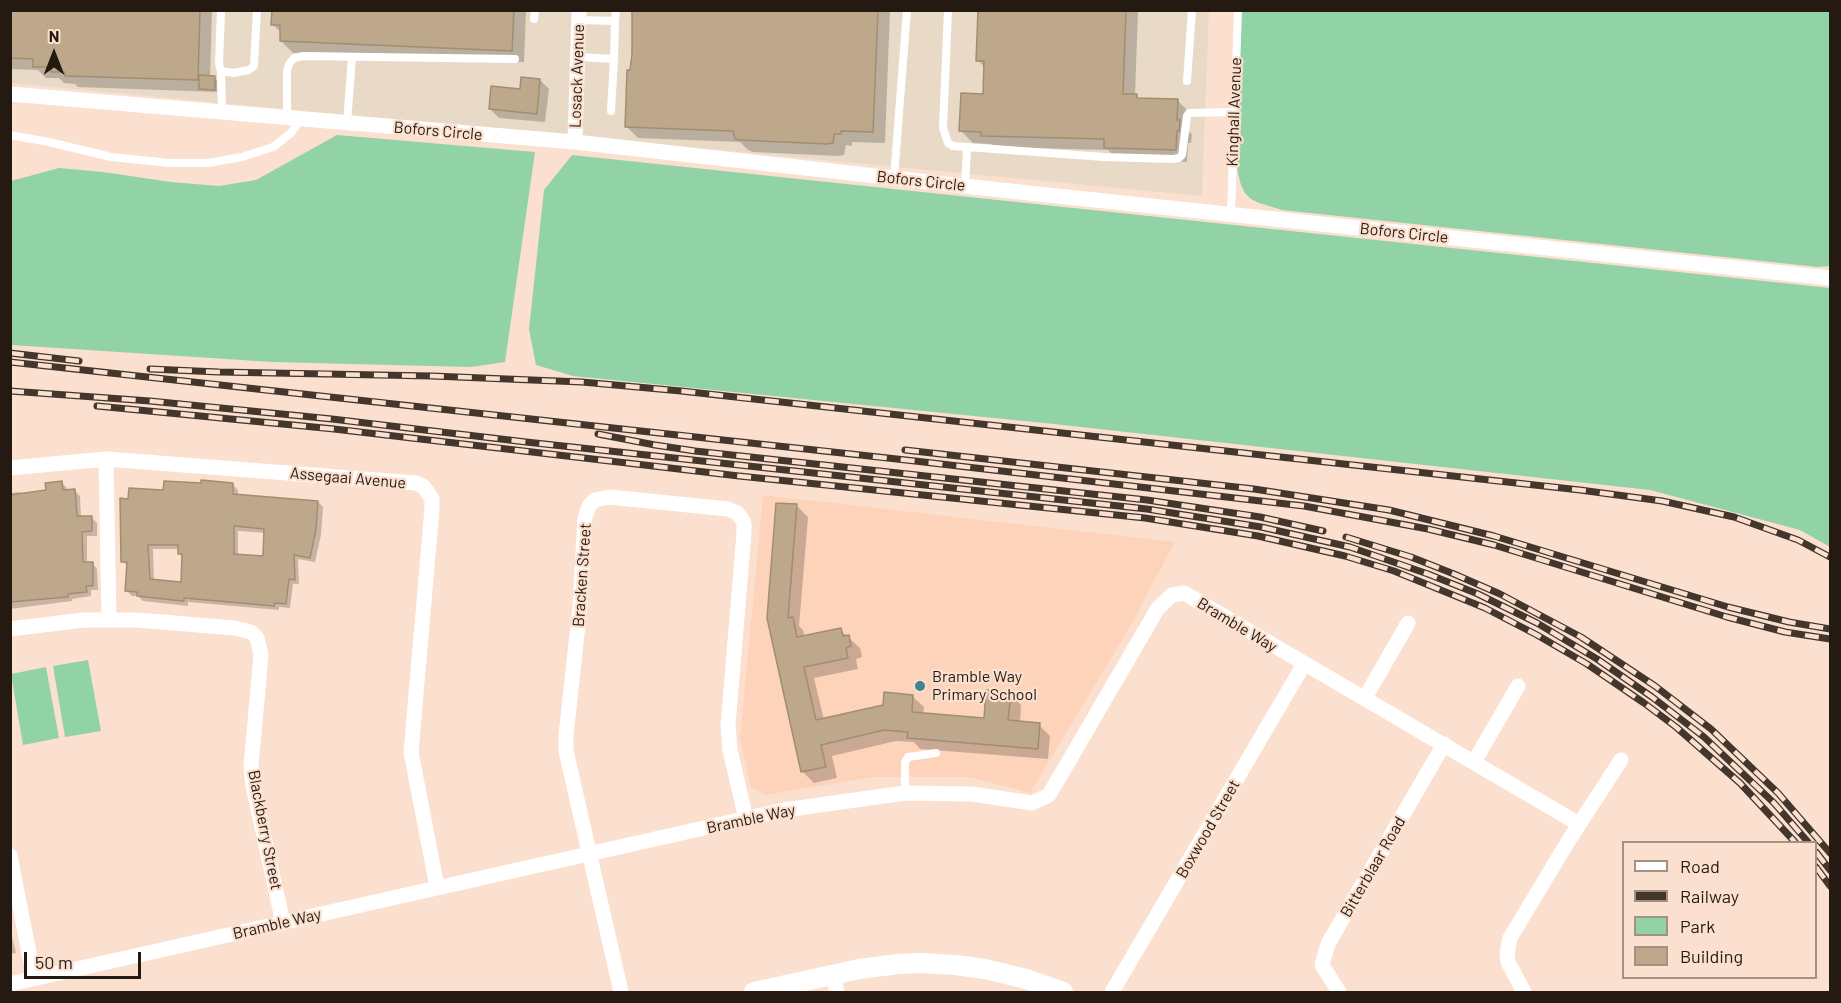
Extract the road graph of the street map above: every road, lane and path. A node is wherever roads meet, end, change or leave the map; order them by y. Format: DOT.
graph roads {
  1 [pos="221,10"];
  2 [pos="257,10"];
  3 [pos="616,10"];
  4 [pos="907,10"];
  5 [pos="948,10"];
  6 [pos="1192,10"];
  7 [pos="1238,10"];
  8 [pos="579,15"];
  9 [pos="615,21"];
  10 [pos="352,57"];
  11 [pos="578,57"];
  12 [pos="515,59"];
  13 [pos="614,59"];
  14 [pos="221,71"];
  15 [pos="1187,81"];
  16 [pos="10,94"];
  17 [pos="611,111"];
  18 [pos="222,112"];
  19 [pos="1234,112"];
  20 [pos="294,119"];
  21 [pos="347,123"];
  22 [pos="10,135"];
  23 [pos="574,142"];
  24 [pos="967,148"];
  25 [pos="894,178"];
  26 [pos="965,186"];
  27 [pos="1231,213"];
  28 [pos="1830,278"];
  29 [pos="106,459"];
  30 [pos="10,468"];
  31 [pos="109,620"];
  32 [pos="1408,623"];
  33 [pos="10,629"];
  34 [pos="1304,664"];
  35 [pos="1518,686"];
  36 [pos="1365,698"];
  37 [pos="1444,744"];
  38 [pos="936,753"];
  39 [pos="1621,760"];
  40 [pos="1474,762"];
  41 [pos="905,793"];
  42 [pos="746,819"];
  43 [pos="1579,824"];
  44 [pos="590,854"];
  45 [pos="10,856"];
  46 [pos="437,887"];
  47 [pos="283,922"];
  48 [pos="34,978"];
  49 [pos="10,984"];
  50 [pos="835,984"];
  51 [pos="621,993"];
  52 [pos="754,993"];
  53 [pos="1063,993"];
  54 [pos="1112,993"];
  55 [pos="1339,993"];
  56 [pos="1524,993"];
  1 -- 14 [label="lane"];
  2 -- 14 [label="lane"];
  3 -- 9 [label="lane"];
  4 -- 25 [label="lane"];
  5 -- 24 [label="lane"];
  6 -- 15 [label="lane"];
  7 -- 19 [label="lane, Kinghall Avenue"];
  8 -- 9 [label="lane"];
  8 -- 11 [label="street, Losack Avenue"];
  9 -- 13 [label="lane"];
  10 -- 12 [label="lane"];
  10 -- 20 [label="lane"];
  10 -- 21 [label="lane"];
  11 -- 13 [label="lane"];
  11 -- 23 [label="street, Losack Avenue"];
  13 -- 17 [label="lane"];
  14 -- 18 [label="lane"];
  16 -- 18 [label="street, Bofors Circle"];
  18 -- 20 [label="street, Bofors Circle"];
  19 -- 24 [label="lane"];
  19 -- 27 [label="lane, Kinghall Avenue"];
  20 -- 21 [label="street, Bofors Circle"];
  20 -- 22 [label="lane"];
  21 -- 23 [label="street, Bofors Circle"];
  23 -- 25 [label="street, Bofors Circle"];
  24 -- 26 [label="lane"];
  25 -- 26 [label="street, Bofors Circle"];
  26 -- 27 [label="street, Bofors Circle"];
  27 -- 28 [label="street, Bofors Circle"];
  29 -- 30 [label="street, Assegaai Avenue"];
  29 -- 31 [label="street"];
  29 -- 46 [label="street, Assegaai Avenue"];
  31 -- 33 [label="street, Blackberry Street"];
  31 -- 47 [label="street, Blackberry Street"];
  32 -- 36 [label="street"];
  34 -- 36 [label="street, Bramble Way"];
  34 -- 41 [label="street, Bramble Way"];
  34 -- 54 [label="street, Boxwood Street"];
  35 -- 40 [label="street"];
  36 -- 37 [label="street, Bramble Way"];
  37 -- 40 [label="street, Bramble Way"];
  37 -- 55 [label="street, Bitterblaar Road"];
  38 -- 41 [label="lane"];
  39 -- 43 [label="street"];
  40 -- 43 [label="street, Bramble Way"];
  41 -- 42 [label="street, Bramble Way"];
  42 -- 44 [label="street, Bramble Way"];
  42 -- 44 [label="street, Bracken Street"];
  43 -- 56 [label="street"];
  44 -- 46 [label="street, Bramble Way"];
  44 -- 51 [label="street, Bracken Street"];
  45 -- 48 [label="street"];
  46 -- 47 [label="street, Bramble Way"];
  47 -- 48 [label="street, Bramble Way"];
  48 -- 49 [label="street, Bramble Way"];
  50 -- 52 [label="street"];
  50 -- 53 [label="street"];
}
